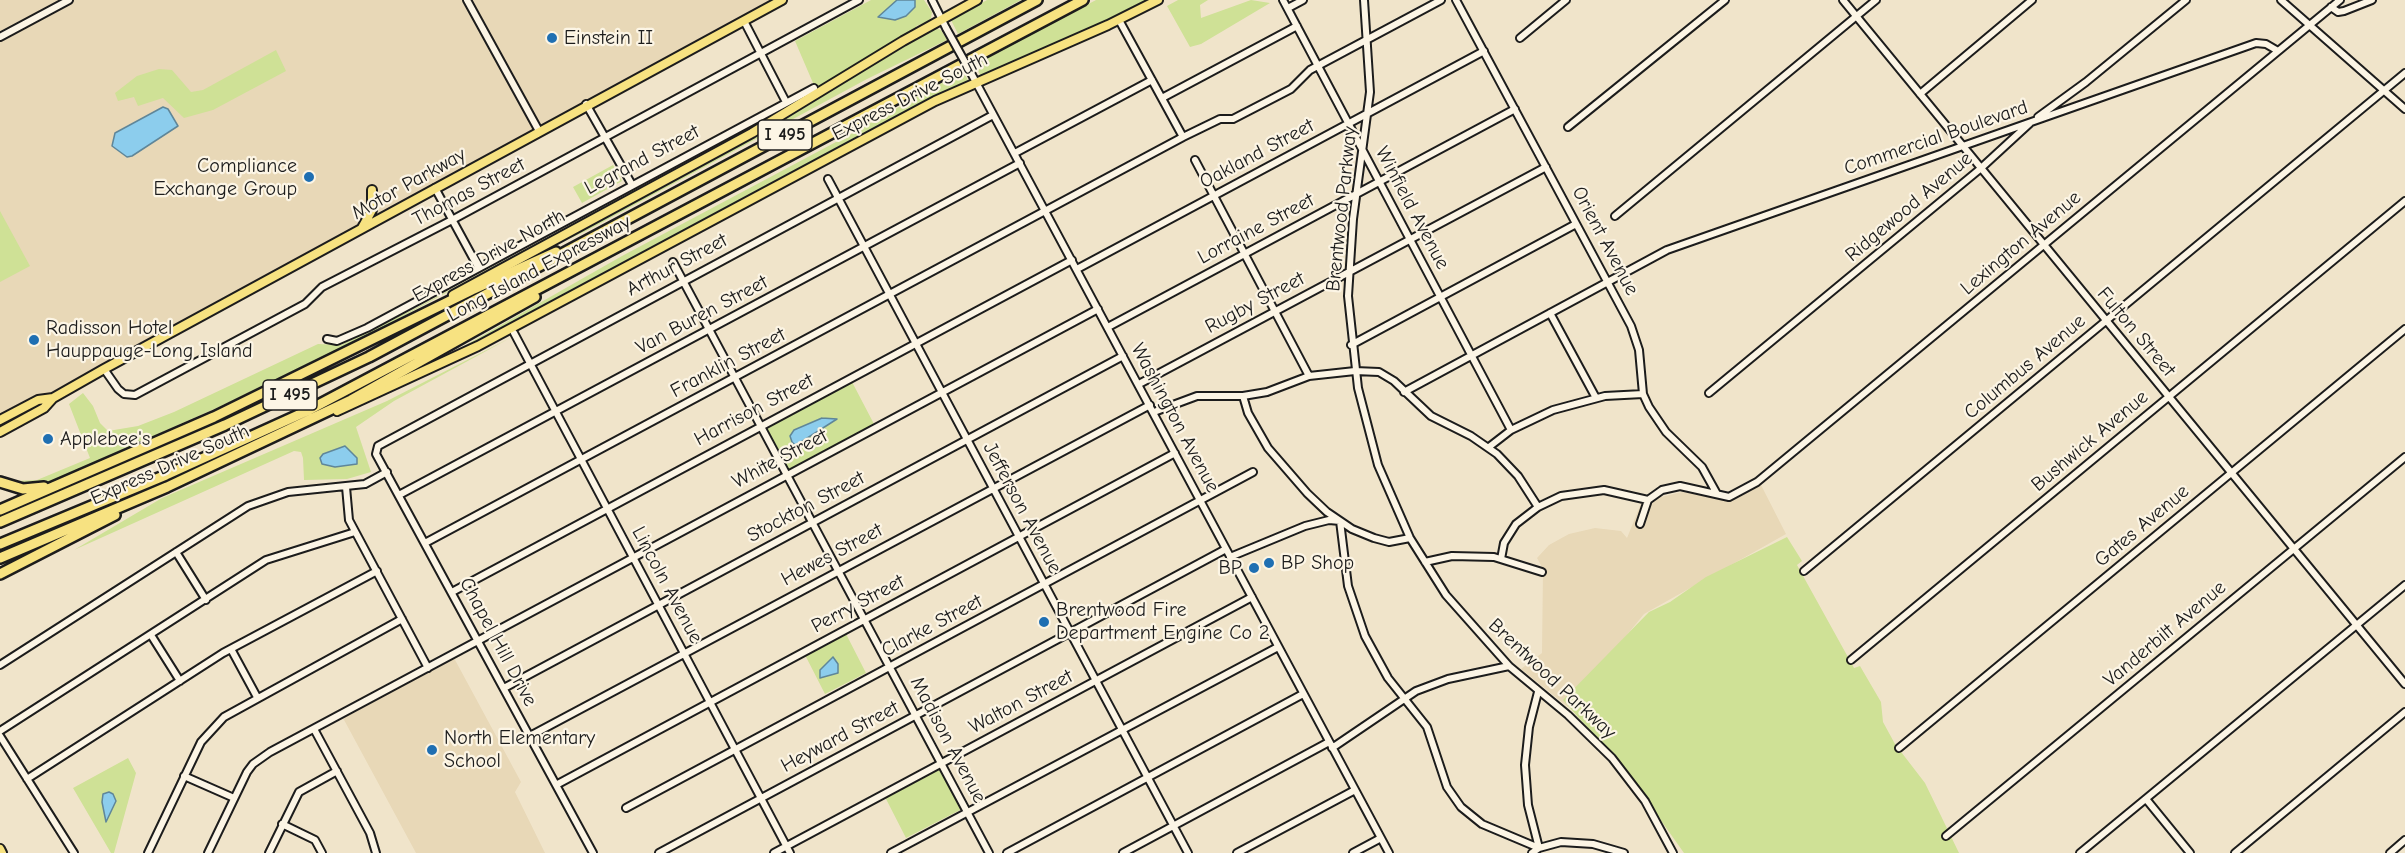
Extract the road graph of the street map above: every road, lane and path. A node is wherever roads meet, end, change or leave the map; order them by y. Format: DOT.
graph roads {
  1 [pos="69,0"];
  2 [pos="467,0"];
  3 [pos="782,0"];
  4 [pos="859,0"];
  5 [pos="932,0"];
  6 [pos="977,0"];
  7 [pos="1037,0"];
  8 [pos="1083,0"];
  9 [pos="1158,0"];
  10 [pos="1283,0"];
  11 [pos="1303,0"];
  12 [pos="1364,0"];
  13 [pos="1441,0"];
  14 [pos="1456,0"];
  15 [pos="1566,0"];
  16 [pos="1725,0"];
  17 [pos="1843,0"];
  18 [pos="1876,0"];
  19 [pos="2032,0"];
  20 [pos="2186,0"];
  21 [pos="2281,0"];
  22 [pos="2340,0"];
  23 [pos="2372,0"];
  24 [pos="2331,7"];
  25 [pos="1288,8"];
  26 [pos="1856,16"];
  27 [pos="942,19"];
  28 [pos="1119,20"];
  29 [pos="744,21"];
  30 [pos="2308,25"];
  31 [pos="1297,26"];
  32 [pos="0,37"];
  33 [pos="1520,38"];
  34 [pos="1369,39"];
  35 [pos="1484,51"];
  36 [pos="2278,51"];
  37 [pos="760,53"];
  38 [pos="1318,66"];
  39 [pos="2405,73"];
  40 [pos="1152,80"];
  41 [pos="976,82"];
  42 [pos="814,88"];
  43 [pos="2384,91"];
  44 [pos="1920,94"];
  45 [pos="1162,98"];
  46 [pos="786,102"];
  47 [pos="586,105"];
  48 [pos="1515,109"];
  49 [pos="2405,109"];
  50 [pos="1368,113"];
  51 [pos="993,115"];
  52 [pos="2032,122"];
  53 [pos="1350,123"];
  54 [pos="1568,127"];
  55 [pos="538,131"];
  56 [pos="605,137"];
  57 [pos="1183,137"];
  58 [pos="1963,146"];
  59 [pos="1363,151"];
  60 [pos="1015,153"];
  61 [pos="1195,160"];
  62 [pos="1020,163"];
  63 [pos="1546,167"];
  64 [pos="1980,169"];
  65 [pos="828,179"];
  66 [pos="1379,182"];
  67 [pos="631,183"];
  68 [pos="435,188"];
  69 [pos="372,190"];
  70 [pos="1357,194"];
  71 [pos="1214,196"];
  72 [pos="838,199"];
  73 [pos="2405,201"];
  74 [pos="1046,211"];
  75 [pos="1615,216"];
  76 [pos="452,220"];
  77 [pos="1576,224"];
  78 [pos="362,228"];
  79 [pos="1410,239"];
  80 [pos="2043,245"];
  81 [pos="864,246"];
  82 [pos="570,249"];
  83 [pos="1245,255"];
  84 [pos="1072,260"];
  85 [pos="673,262"];
  86 [pos="478,267"];
  87 [pos="1077,269"];
  88 [pos="1348,272"];
  89 [pos="563,275"];
  90 [pos="684,280"];
  91 [pos="1609,282"];
  92 [pos="890,295"];
  93 [pos="1440,298"];
  94 [pos="1098,309"];
  95 [pos="1275,311"];
  96 [pos="424,314"];
  97 [pos="1550,314"];
  98 [pos="2106,321"];
  99 [pos="1108,327"];
  100 [pos="711,329"];
  101 [pos="2405,329"];
  102 [pos="514,333"];
  103 [pos="327,339"];
  104 [pos="916,343"];
  105 [pos="1352,345"];
  106 [pos="1124,356"];
  107 [pos="1472,356"];
  108 [pos="530,363"];
  109 [pos="104,369"];
  110 [pos="1355,371"];
  111 [pos="1309,376"];
  112 [pos="736,377"];
  113 [pos="1139,384"];
  114 [pos="942,392"];
  115 [pos="1404,392"];
  116 [pos="1643,393"];
  117 [pos="1709,393"];
  118 [pos="1243,396"];
  119 [pos="2169,397"];
  120 [pos="52,398"];
  121 [pos="1596,398"];
  122 [pos="1150,405"];
  123 [pos="554,411"];
  124 [pos="1154,412"];
  125 [pos="0,420"];
  126 [pos="302,424"];
  127 [pos="762,425"];
  128 [pos="1511,430"];
  129 [pos="0,432"];
  130 [pos="967,440"];
  131 [pos="378,446"];
  132 [pos="1489,447"];
  133 [pos="1175,453"];
  134 [pos="2405,457"];
  135 [pos="581,460"];
  136 [pos="387,472"];
  137 [pos="1253,472"];
  138 [pos="2231,473"];
  139 [pos="788,474"];
  140 [pos="0,482"];
  141 [pos="67,482"];
  142 [pos="167,487"];
  143 [pos="346,487"];
  144 [pos="993,488"];
  145 [pos="1717,494"];
  146 [pos="399,495"];
  147 [pos="1648,500"];
  148 [pos="1201,501"];
  149 [pos="1538,507"];
  150 [pos="607,508"];
  151 [pos="0,510"];
  152 [pos="1340,521"];
  153 [pos="0,522"];
  154 [pos="813,523"];
  155 [pos="1640,524"];
  156 [pos="355,532"];
  157 [pos="1019,537"];
  158 [pos="1410,538"];
  159 [pos="425,543"];
  160 [pos="0,544"];
  161 [pos="1226,549"];
  162 [pos="2294,549"];
  163 [pos="176,552"];
  164 [pos="633,557"];
  165 [pos="1230,557"];
  166 [pos="0,558"];
  167 [pos="1501,559"];
  168 [pos="1425,562"];
  169 [pos="839,570"];
  170 [pos="377,571"];
  171 [pos="1804,571"];
  172 [pos="1542,573"];
  173 [pos="0,574"];
  174 [pos="1045,585"];
  175 [pos="2405,585"];
  176 [pos="452,592"];
  177 [pos="1252,597"];
  178 [pos="206,600"];
  179 [pos="658,604"];
  180 [pos="402,619"];
  181 [pos="865,619"];
  182 [pos="2357,625"];
  183 [pos="1070,633"];
  184 [pos="151,635"];
  185 [pos="478,641"];
  186 [pos="1278,647"];
  187 [pos="231,649"];
  188 [pos="684,653"];
  189 [pos="1851,660"];
  190 [pos="0,665"];
  191 [pos="1509,666"];
  192 [pos="890,667"];
  193 [pos="428,668"];
  194 [pos="180,681"];
  195 [pos="1096,681"];
  196 [pos="2405,684"];
  197 [pos="504,688"];
  198 [pos="1538,692"];
  199 [pos="1303,693"];
  200 [pos="257,697"];
  201 [pos="1403,698"];
  202 [pos="709,701"];
  203 [pos="2405,712"];
  204 [pos="916,715"];
  205 [pos="314,729"];
  206 [pos="1122,730"];
  207 [pos="0,731"];
  208 [pos="0,736"];
  209 [pos="530,736"];
  210 [pos="1331,745"];
  211 [pos="1899,748"];
  212 [pos="735,750"];
  213 [pos="942,764"];
  214 [pos="337,771"];
  215 [pos="184,776"];
  216 [pos="1147,777"];
  217 [pos="27,779"];
  218 [pos="556,785"];
  219 [pos="1355,790"];
  220 [pos="234,798"];
  221 [pos="761,798"];
  222 [pos="2146,799"];
  223 [pos="626,808"];
  224 [pos="967,812"];
  225 [pos="282,824"];
  226 [pos="1173,826"];
  227 [pos="1946,836"];
  228 [pos="1381,838"];
  229 [pos="2405,840"];
  230 [pos="787,846"];
  231 [pos="1539,848"];
  232 [pos="0,849"];
  233 [pos="2,853"];
  234 [pos="74,853"];
  235 [pos="148,853"];
  236 [pos="208,853"];
  237 [pos="268,853"];
  238 [pos="322,853"];
  239 [pos="376,853"];
  240 [pos="593,853"];
  241 [pos="659,853"];
  242 [pos="774,853"];
  243 [pos="790,853"];
  244 [pos="891,853"];
  245 [pos="989,853"];
  246 [pos="1007,853"];
  247 [pos="1123,853"];
  248 [pos="1188,853"];
  249 [pos="1238,853"];
  250 [pos="1353,853"];
  251 [pos="1389,853"];
  252 [pos="1532,853"];
  253 [pos="1624,853"];
  254 [pos="1673,853"];
  255 [pos="2080,853"];
  256 [pos="2190,853"];
  257 [pos="2235,853"];
  258 [pos="2390,853"];
  1 -- 32 [label="street"];
  2 -- 55 [label="street"];
  3 -- 29 [label="main road, Motor Parkway"];
  4 -- 37 [label="street, Thomas Street"];
  5 -- 27 [label="street, Washington Avenue"];
  6 -- 27 [label="main road, Express Drive North"];
  7 -- 82 [label="highway, Long Island Expressway / I 495"];
  8 -- 89 [label="highway, Long Island Expressway / I 495"];
  9 -- 28 [label="main road, Express Drive South"];
  10 -- 25 [label="street, Winfield Avenue"];
  11 -- 25 [label="street"];
  12 -- 34 [label="street, Brentwood Parkway"];
  13 -- 34 [label="street, Franklin Street"];
  14 -- 35 [label="street, Orient Avenue"];
  15 -- 33 [label="street"];
  16 -- 54 [label="street"];
  17 -- 26 [label="street, Fulton Street"];
  18 -- 26 [label="street"];
  19 -- 44 [label="street"];
  20 -- 52 [label="street, Ridgewood Avenue"];
  21 -- 30 [label="street"];
  22 -- 24 [label="street, Lexington Avenue"];
  23 -- 24 [label="street"];
  24 -- 30 [label="street, Lexington Avenue"];
  25 -- 31 [label="street, Winfield Avenue"];
  26 -- 44 [label="street, Fulton Street"];
  26 -- 75 [label="street"];
  27 -- 41 [label="street, Washington Avenue, bridge"];
  27 -- 96 [label="main road, Express Drive North"];
  28 -- 40 [label="street"];
  28 -- 41 [label="main road, Express Drive South"];
  29 -- 37 [label="street"];
  29 -- 47 [label="main road, Motor Parkway"];
  30 -- 36 [label="street, Lexington Avenue"];
  30 -- 43 [label="street"];
  31 -- 38 [label="street, Winfield Avenue"];
  31 -- 45 [label="street"];
  34 -- 38 [label="street, Franklin Street"];
  34 -- 50 [label="street, Brentwood Parkway"];
  35 -- 48 [label="street, Orient Avenue"];
  35 -- 50 [label="street, Oakland Street"];
  36 -- 52 [label="street, Commercial Boulevard"];
  36 -- 80 [label="street, Lexington Avenue"];
  37 -- 46 [label="street"];
  37 -- 56 [label="street, Thomas Street"];
  38 -- 53 [label="street, Winfield Avenue"];
  38 -- 57 [label="street, Franklin Street"];
  39 -- 43 [label="street, Columbus Avenue"];
  40 -- 45 [label="street"];
  40 -- 60 [label="street"];
  41 -- 51 [label="street, Washington Avenue"];
  41 -- 126 [label="main road, Express Drive South"];
  42 -- 46 [label="street, Legrand Street"];
  43 -- 49 [label="street"];
  43 -- 98 [label="street, Columbus Avenue"];
  44 -- 58 [label="street, Fulton Street"];
  45 -- 57 [label="street"];
  46 -- 67 [label="street, Legrand Street"];
  47 -- 55 [label="main road, Motor Parkway"];
  47 -- 56 [label="street"];
  48 -- 63 [label="street, Orient Avenue"];
  48 -- 66 [label="street, Lorraine Street"];
  50 -- 53 [label="street, Oakland Street"];
  50 -- 59 [label="street, Brentwood Parkway"];
  51 -- 60 [label="street, Washington Avenue"];
  51 -- 72 [label="street, Arthur Street"];
  52 -- 58 [label="street, Commercial Boulevard"];
  52 -- 64 [label="street, Ridgewood Avenue"];
  53 -- 59 [label="street, Winfield Avenue"];
  53 -- 71 [label="street, Oakland Street"];
  55 -- 68 [label="main road, Motor Parkway"];
  56 -- 67 [label="street"];
  56 -- 76 [label="street, Thomas Street"];
  57 -- 74 [label="street, Franklin Street"];
  58 -- 64 [label="street, Fulton Street"];
  58 -- 91 [label="street, Commercial Boulevard"];
  59 -- 66 [label="street, Winfield Avenue"];
  59 -- 70 [label="street, Brentwood Parkway"];
  60 -- 62 [label="street, Washington Avenue"];
  61 -- 71 [label="street"];
  62 -- 74 [label="street, Washington Avenue"];
  62 -- 81 [label="street, Van Buren Street"];
  63 -- 77 [label="street, Orient Avenue"];
  63 -- 79 [label="street, Rugby Street"];
  64 -- 80 [label="street, Fulton Street"];
  64 -- 117 [label="street, Ridgewood Avenue"];
  65 -- 72 [label="street, Jefferson Avenue"];
  66 -- 70 [label="street, Lorraine Street"];
  66 -- 79 [label="street, Winfield Avenue"];
  67 -- 86 [label="street, Legrand Street"];
  68 -- 76 [label="street"];
  68 -- 78 [label="main road, Motor Parkway"];
  69 -- 78 [label="main road"];
  70 -- 83 [label="street, Lorraine Street"];
  70 -- 88 [label="street, Brentwood Parkway"];
  71 -- 83 [label="street"];
  71 -- 87 [label="street, Oakland Street"];
  72 -- 81 [label="street, Jefferson Avenue"];
  72 -- 90 [label="street, Arthur Street"];
  73 -- 119 [label="street, Bushwick Avenue"];
  74 -- 84 [label="street, Washington Avenue"];
  74 -- 92 [label="street, Franklin Street"];
  76 -- 86 [label="street"];
  76 -- 109 [label="street, Thomas Street"];
  77 -- 91 [label="street, Orient Avenue"];
  77 -- 93 [label="street"];
  78 -- 109 [label="main road, Motor Parkway"];
  79 -- 88 [label="street, Rugby Street"];
  79 -- 93 [label="street, Winfield Avenue"];
  80 -- 98 [label="street, Fulton Street"];
  80 -- 145 [label="street, Lexington Avenue"];
  81 -- 92 [label="street, Jefferson Avenue"];
  81 -- 100 [label="street, Van Buren Street"];
  82 -- 96 [label="highway"];
  82 -- 153 [label="highway, Long Island Expressway / I 495"];
  83 -- 95 [label="street"];
  83 -- 99 [label="street, Lorraine Street"];
  84 -- 87 [label="street, Washington Avenue"];
  84 -- 104 [label="street, Harrison Street"];
  85 -- 90 [label="street, Madison Avenue"];
  86 -- 103 [label="street, Legrand Street"];
  87 -- 94 [label="street, Washington Avenue"];
  88 -- 95 [label="street, Rugby Street"];
  88 -- 105 [label="street, Brentwood Parkway"];
  89 -- 126 [label="highway"];
  89 -- 160 [label="highway, Long Island Expressway / I 495"];
  90 -- 100 [label="street, Madison Avenue"];
  90 -- 108 [label="street, Arthur Street"];
  91 -- 97 [label="street, Commercial Boulevard"];
  91 -- 116 [label="street, Orient Avenue"];
  92 -- 104 [label="street, Jefferson Avenue"];
  92 -- 112 [label="street, Franklin Street"];
  93 -- 105 [label="street"];
  93 -- 107 [label="street, Winfield Avenue"];
  94 -- 99 [label="street, Washington Avenue"];
  94 -- 114 [label="street, White Street"];
  95 -- 111 [label="street"];
  95 -- 113 [label="street, Rugby Street"];
  96 -- 141 [label="highway, Express Drive North"];
  97 -- 107 [label="street, Commercial Boulevard"];
  97 -- 121 [label="street"];
  98 -- 119 [label="street, Fulton Street"];
  98 -- 171 [label="street, Columbus Avenue"];
  99 -- 106 [label="street, Washington Avenue"];
  100 -- 112 [label="street, Madison Avenue"];
  100 -- 123 [label="street, Van Buren Street"];
  101 -- 138 [label="street, Gates Avenue"];
  102 -- 108 [label="street, Lincoln Avenue"];
  104 -- 114 [label="street, Jefferson Avenue"];
  104 -- 127 [label="street, Harrison Street"];
  105 -- 110 [label="street, Brentwood Parkway"];
  106 -- 113 [label="street, Washington Avenue"];
  106 -- 130 [label="street, Stockton Street"];
  107 -- 115 [label="street, Commercial Boulevard"];
  107 -- 128 [label="street, Winfield Avenue"];
  108 -- 123 [label="street, Lincoln Avenue"];
  108 -- 131 [label="street, Arthur Street"];
  109 -- 120 [label="main road, Motor Parkway"];
  110 -- 111 [label="street"];
  110 -- 115 [label="street"];
  110 -- 158 [label="street, Brentwood Parkway"];
  111 -- 118 [label="street"];
  112 -- 127 [label="street, Madison Avenue"];
  112 -- 135 [label="street, Franklin Street"];
  113 -- 122 [label="street, Washington Avenue"];
  114 -- 130 [label="street, Jefferson Avenue"];
  114 -- 139 [label="street, White Street"];
  115 -- 132 [label="street"];
  116 -- 121 [label="street"];
  116 -- 145 [label="street, Orient Avenue"];
  118 -- 124 [label="street"];
  118 -- 152 [label="street"];
  119 -- 138 [label="street, Fulton Street"];
  119 -- 189 [label="street, Bushwick Avenue"];
  120 -- 125 [label="main road, Motor Parkway"];
  120 -- 129 [label="main road, Motor Parkway"];
  121 -- 128 [label="street"];
  122 -- 124 [label="street, Washington Avenue"];
  122 -- 144 [label="street, Hewes Street"];
  123 -- 135 [label="street, Lincoln Avenue"];
  123 -- 146 [label="street, Van Buren Street"];
  124 -- 133 [label="street, Washington Avenue"];
  126 -- 142 [label="highway, Express Drive South"];
  127 -- 139 [label="street, Madison Avenue"];
  127 -- 150 [label="street, Harrison Street"];
  128 -- 132 [label="street"];
  130 -- 144 [label="street, Jefferson Avenue"];
  130 -- 154 [label="street, Stockton Street"];
  131 -- 136 [label="street, Chapel Hill Drive"];
  132 -- 149 [label="street"];
  133 -- 148 [label="street, Washington Avenue"];
  133 -- 157 [label="street, Perry Street"];
  134 -- 162 [label="street, Vanderbilt Avenue"];
  135 -- 150 [label="street, Lincoln Avenue"];
  135 -- 159 [label="street, Franklin Street"];
  136 -- 143 [label="street"];
  136 -- 146 [label="street, Chapel Hill Drive"];
  137 -- 148 [label="street, Clarke Street"];
  138 -- 162 [label="street, Fulton Street"];
  138 -- 211 [label="street, Gates Avenue"];
  139 -- 154 [label="street, Madison Avenue"];
  139 -- 164 [label="street, White Street"];
  140 -- 141 [label="highway"];
  141 -- 151 [label="highway, Express Drive North"];
  142 -- 166 [label="highway, Express Drive South"];
  142 -- 173 [label="highway"];
  143 -- 156 [label="street"];
  143 -- 163 [label="street"];
  144 -- 157 [label="street, Jefferson Avenue"];
  144 -- 169 [label="street, Hewes Street"];
  145 -- 147 [label="street"];
  146 -- 159 [label="street, Chapel Hill Drive"];
  147 -- 149 [label="street"];
  147 -- 155 [label="street"];
  148 -- 161 [label="street, Washington Avenue"];
  148 -- 174 [label="street, Clarke Street"];
  149 -- 167 [label="street"];
  150 -- 164 [label="street, Lincoln Avenue"];
  150 -- 176 [label="street, Harrison Street"];
  152 -- 158 [label="street"];
  152 -- 165 [label="street"];
  152 -- 201 [label="street"];
  154 -- 169 [label="street, Madison Avenue"];
  154 -- 179 [label="street, Stockton Street"];
  156 -- 170 [label="street"];
  156 -- 178 [label="street"];
  157 -- 174 [label="street, Jefferson Avenue"];
  157 -- 181 [label="street, Perry Street"];
  158 -- 168 [label="street, Brentwood Parkway"];
  159 -- 176 [label="street, Chapel Hill Drive"];
  161 -- 165 [label="street, Washington Avenue"];
  161 -- 183 [label="street, Heyward Street"];
  162 -- 182 [label="street, Fulton Street"];
  162 -- 227 [label="street, Vanderbilt Avenue"];
  163 -- 178 [label="street"];
  163 -- 190 [label="street"];
  164 -- 179 [label="street, Lincoln Avenue"];
  164 -- 185 [label="street, White Street"];
  165 -- 177 [label="street, Washington Avenue"];
  167 -- 168 [label="street"];
  167 -- 172 [label="street"];
  168 -- 191 [label="street, Brentwood Parkway"];
  169 -- 181 [label="street, Madison Avenue"];
  169 -- 188 [label="street, Hewes Street"];
  170 -- 180 [label="street"];
  170 -- 187 [label="street"];
  174 -- 183 [label="street, Jefferson Avenue"];
  174 -- 192 [label="street, Clarke Street"];
  175 -- 182 [label="street"];
  176 -- 185 [label="street, Chapel Hill Drive"];
  177 -- 186 [label="street, Washington Avenue"];
  177 -- 195 [label="street, Walton Street"];
  178 -- 184 [label="street"];
  179 -- 188 [label="street, Lincoln Avenue"];
  179 -- 197 [label="street, Stockton Street"];
  180 -- 193 [label="street"];
  180 -- 200 [label="street"];
  181 -- 192 [label="street, Madison Avenue"];
  181 -- 202 [label="street, Perry Street"];
  182 -- 196 [label="street, Fulton Street"];
  182 -- 222 [label="street"];
  183 -- 195 [label="street, Jefferson Avenue"];
  183 -- 204 [label="street, Heyward Street"];
  184 -- 194 [label="street"];
  184 -- 207 [label="street"];
  185 -- 193 [label="street, White Street"];
  185 -- 197 [label="street, Chapel Hill Drive"];
  186 -- 199 [label="street, Washington Avenue"];
  186 -- 206 [label="street"];
  187 -- 194 [label="street"];
  187 -- 200 [label="street"];
  188 -- 202 [label="street, Lincoln Avenue"];
  188 -- 209 [label="street, Hewes Street"];
  191 -- 198 [label="street, Brentwood Parkway"];
  191 -- 201 [label="street"];
  192 -- 204 [label="street, Madison Avenue"];
  192 -- 212 [label="street, Clarke Street"];
  193 -- 205 [label="street, White Street"];
  194 -- 217 [label="street"];
  195 -- 206 [label="street, Jefferson Avenue"];
  195 -- 213 [label="street, Walton Street"];
  197 -- 209 [label="street, Chapel Hill Drive"];
  198 -- 231 [label="street"];
  198 -- 254 [label="street, Brentwood Parkway"];
  199 -- 210 [label="street, Washington Avenue"];
  199 -- 216 [label="street"];
  200 -- 215 [label="street"];
  201 -- 210 [label="street"];
  201 -- 231 [label="street"];
  202 -- 212 [label="street, Lincoln Avenue"];
  202 -- 218 [label="street, Perry Street"];
  203 -- 257 [label="street"];
  204 -- 213 [label="street, Madison Avenue"];
  204 -- 221 [label="street, Heyward Street"];
  205 -- 214 [label="street"];
  205 -- 220 [label="street, White Street"];
  206 -- 216 [label="street, Jefferson Avenue"];
  206 -- 224 [label="street"];
  208 -- 217 [label="street"];
  209 -- 218 [label="street, Chapel Hill Drive"];
  210 -- 219 [label="street, Washington Avenue"];
  210 -- 226 [label="street"];
  212 -- 221 [label="street, Lincoln Avenue"];
  212 -- 223 [label="street, Clarke Street"];
  213 -- 224 [label="street, Madison Avenue"];
  213 -- 230 [label="street, Walton Street"];
  214 -- 225 [label="street"];
  214 -- 239 [label="street"];
  215 -- 220 [label="street"];
  215 -- 235 [label="street"];
  216 -- 226 [label="street, Jefferson Avenue"];
  216 -- 246 [label="street"];
  217 -- 234 [label="street"];
  218 -- 240 [label="street, Chapel Hill Drive"];
  219 -- 228 [label="street, Washington Avenue"];
  219 -- 249 [label="street"];
  220 -- 236 [label="street, White Street"];
  221 -- 230 [label="street, Lincoln Avenue"];
  221 -- 241 [label="street, Heyward Street"];
  222 -- 255 [label="street"];
  222 -- 256 [label="street"];
  224 -- 244 [label="street"];
  224 -- 245 [label="street, Madison Avenue"];
  225 -- 237 [label="street"];
  225 -- 238 [label="street"];
  226 -- 247 [label="street"];
  226 -- 248 [label="street, Jefferson Avenue"];
  228 -- 250 [label="street"];
  228 -- 251 [label="street, Washington Avenue"];
  229 -- 258 [label="street"];
  230 -- 242 [label="street, Walton Street"];
  230 -- 243 [label="street, Lincoln Avenue"];
  231 -- 252 [label="street"];
  231 -- 253 [label="street"];
  232 -- 233 [label="main road"];
}
